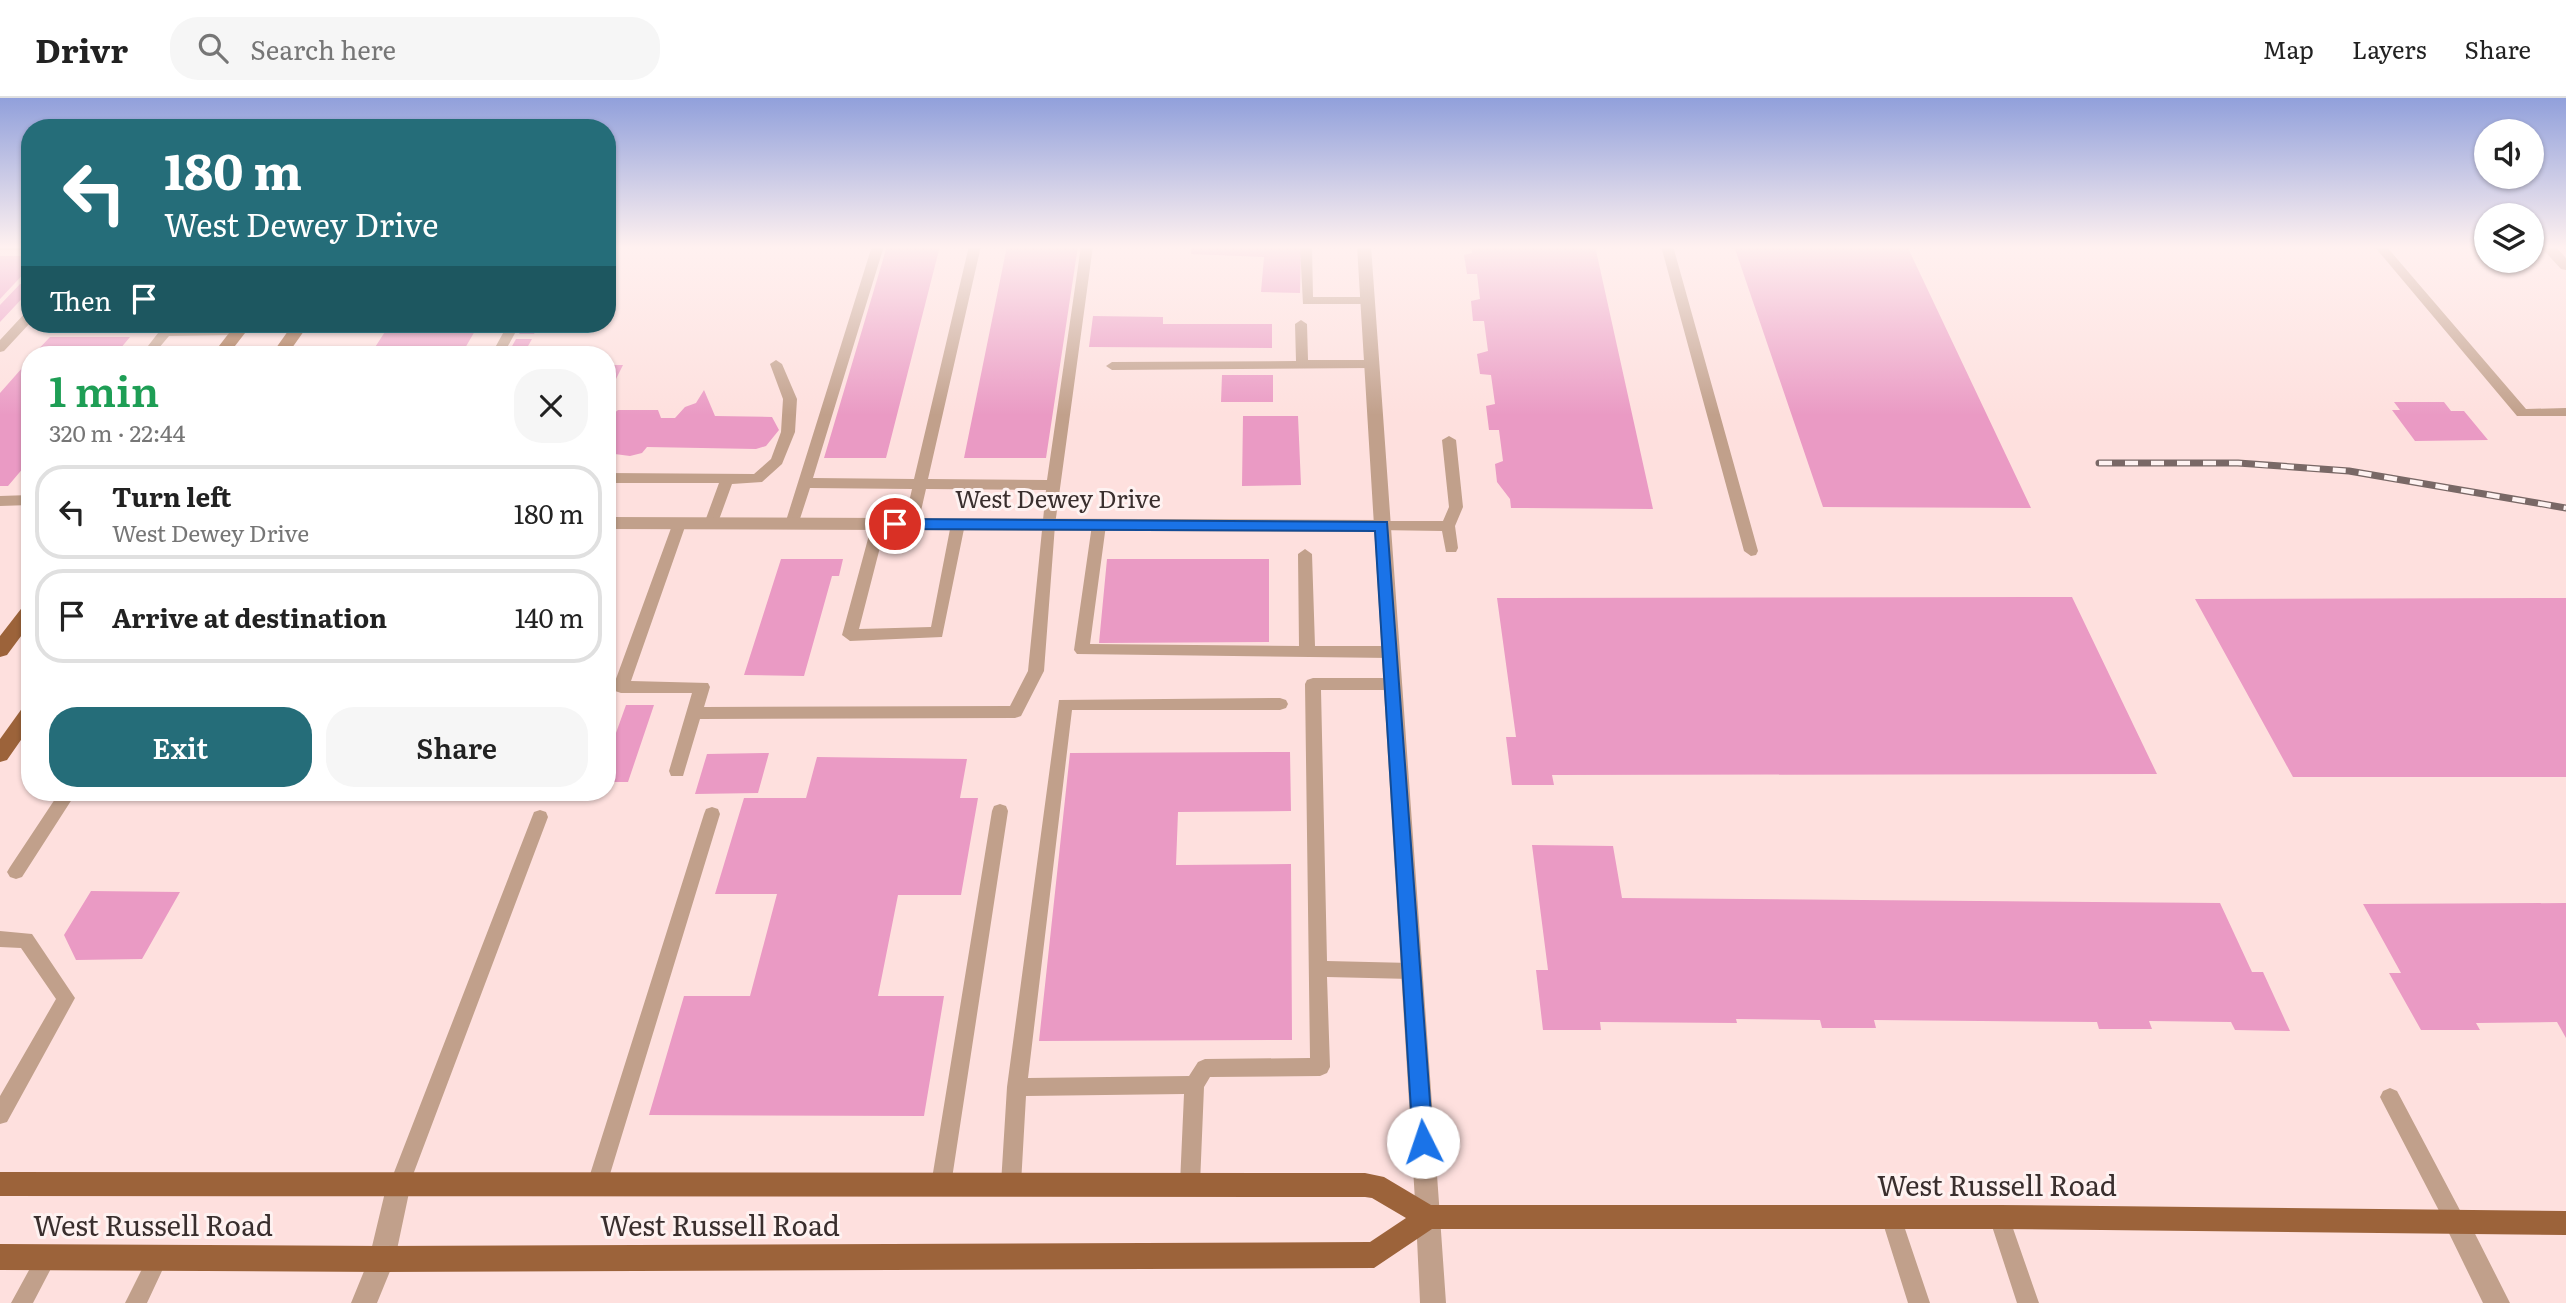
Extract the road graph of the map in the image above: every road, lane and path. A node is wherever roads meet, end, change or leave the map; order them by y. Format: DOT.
graph roads {
  1 [pos="861,302"];
  2 [pos="962,302"];
  3 [pos="1079,302"];
  4 [pos="1367,302"];
  5 [pos="1682,302"];
  6 [pos="2428,302"];
  7 [pos="1301,324"];
  8 [pos="21,325"];
  9 [pos="0,348"];
  10 [pos="776,364"];
  11 [pos="1371,364"];
  12 [pos="1302,365"];
  13 [pos="1112,366"];
  14 [pos="2566,412"];
  15 [pos="1449,440"];
  16 [pos="616,478"];
  17 [pos="727,479"];
  18 [pos="805,484"];
  19 [pos="920,484"];
  20 [pos="1054,485"];
  21 [pos="21,500"];
  22 [pos="0,501"];
  23 [pos="616,523"];
  24 [pos="680,524"];
  25 [pos="711,524"];
  26 [pos="792,524"];
  27 [pos="880,524"];
  28 [pos="911,524"];
  29 [pos="958,524"];
  30 [pos="1048,525"];
  31 [pos="1099,525"];
  32 [pos="1382,526"];
  33 [pos="1448,526"];
  34 [pos="1451,548"];
  35 [pos="1751,551"];
  36 [pos="1305,554"];
  37 [pos="21,622"];
  38 [pos="0,650"];
  39 [pos="1307,651"];
  40 [pos="1390,652"];
  41 [pos="616,682"];
  42 [pos="1392,684"];
  43 [pos="616,687"];
  44 [pos="1280,704"];
  45 [pos="694,713"];
  46 [pos="21,724"];
  47 [pos="0,754"];
  48 [pos="677,771"];
  49 [pos="63,801"];
  50 [pos="1000,811"];
  51 [pos="712,814"];
  52 [pos="540,817"];
  53 [pos="16,872"];
  54 [pos="0,939"];
  55 [pos="1318,969"];
  56 [pos="1411,971"];
  57 [pos="1194,1085"];
  58 [pos="1017,1087"];
  59 [pos="2390,1097"];
  60 [pos="2,1106"];
  61 [pos="0,1184"];
  62 [pos="597,1184"];
  63 [pos="1011,1184"];
  64 [pos="1189,1184"];
  65 [pos="941,1185"];
  66 [pos="398,1188"];
  67 [pos="1428,1217"];
  68 [pos="1891,1217"];
  69 [pos="1999,1217"];
  70 [pos="2456,1223"];
  71 [pos="2566,1223"];
  72 [pos="0,1257"];
  73 [pos="47,1257"];
  74 [pos="158,1258"];
  75 [pos="382,1259"];
  76 [pos="22,1303"];
  77 [pos="136,1303"];
  78 [pos="364,1303"];
  79 [pos="1433,1303"];
  80 [pos="1919,1303"];
  81 [pos="2028,1303"];
  82 [pos="2497,1303"];
  1 -- 18 [label="lane"];
  2 -- 19 [label="lane"];
  3 -- 20 [label="lane"];
  4 -- 11 [label="street"];
  5 -- 35 [label="lane"];
  6 -- 14 [label="lane"];
  7 -- 12 [label="lane"];
  8 -- 9 [label="lane"];
  10 -- 17 [label="lane"];
  11 -- 12 [label="lane"];
  11 -- 32 [label="street"];
  12 -- 13 [label="lane"];
  15 -- 33 [label="lane"];
  16 -- 17 [label="lane"];
  17 -- 25 [label="lane"];
  18 -- 19 [label="lane"];
  18 -- 26 [label="lane"];
  19 -- 20 [label="lane"];
  19 -- 28 [label="lane"];
  20 -- 30 [label="lane"];
  21 -- 22 [label="lane"];
  23 -- 24 [label="street, West Dewey Drive"];
  24 -- 25 [label="street, West Dewey Drive"];
  24 -- 41 [label="lane"];
  25 -- 26 [label="street, West Dewey Drive"];
  26 -- 27 [label="street, West Dewey Drive"];
  27 -- 28 [label="street, West Dewey Drive"];
  27 -- 29 [label="lane"];
  28 -- 29 [label="street, West Dewey Drive"];
  29 -- 30 [label="street, West Dewey Drive"];
  30 -- 31 [label="street, West Dewey Drive"];
  30 -- 45 [label="lane"];
  31 -- 32 [label="street, West Dewey Drive"];
  31 -- 39 [label="lane"];
  32 -- 33 [label="lane"];
  32 -- 40 [label="street"];
  33 -- 34 [label="lane"];
  36 -- 39 [label="lane"];
  37 -- 38 [label="main road"];
  39 -- 40 [label="lane"];
  40 -- 42 [label="street"];
  42 -- 55 [label="lane"];
  42 -- 56 [label="street"];
  43 -- 45 [label="lane"];
  44 -- 58 [label="lane"];
  45 -- 48 [label="lane"];
  46 -- 47 [label="main road"];
  49 -- 53 [label="lane"];
  50 -- 65 [label="lane"];
  51 -- 62 [label="lane"];
  52 -- 66 [label="lane"];
  54 -- 60 [label="lane"];
  55 -- 56 [label="lane"];
  55 -- 57 [label="lane"];
  56 -- 67 [label="street"];
  57 -- 58 [label="lane"];
  57 -- 64 [label="lane"];
  58 -- 63 [label="lane"];
  59 -- 70 [label="lane"];
  61 -- 66 [label="main road, West Russell Road"];
  62 -- 65 [label="main road, West Russell Road"];
  62 -- 66 [label="main road, West Russell Road"];
  63 -- 64 [label="main road, West Russell Road"];
  63 -- 65 [label="main road, West Russell Road"];
  64 -- 67 [label="main road, West Russell Road"];
  66 -- 75 [label="street"];
  67 -- 68 [label="main road, West Russell Road"];
  67 -- 75 [label="main road, West Russell Road"];
  67 -- 79 [label="street"];
  68 -- 69 [label="main road, West Russell Road"];
  68 -- 80 [label="lane"];
  69 -- 70 [label="main road, West Russell Road"];
  69 -- 81 [label="lane"];
  70 -- 71 [label="main road, West Russell Road"];
  70 -- 82 [label="street"];
  72 -- 73 [label="main road, West Russell Road"];
  73 -- 74 [label="main road, West Russell Road"];
  73 -- 76 [label="lane"];
  74 -- 75 [label="main road, West Russell Road"];
  74 -- 77 [label="lane"];
  75 -- 78 [label="street"];
}
